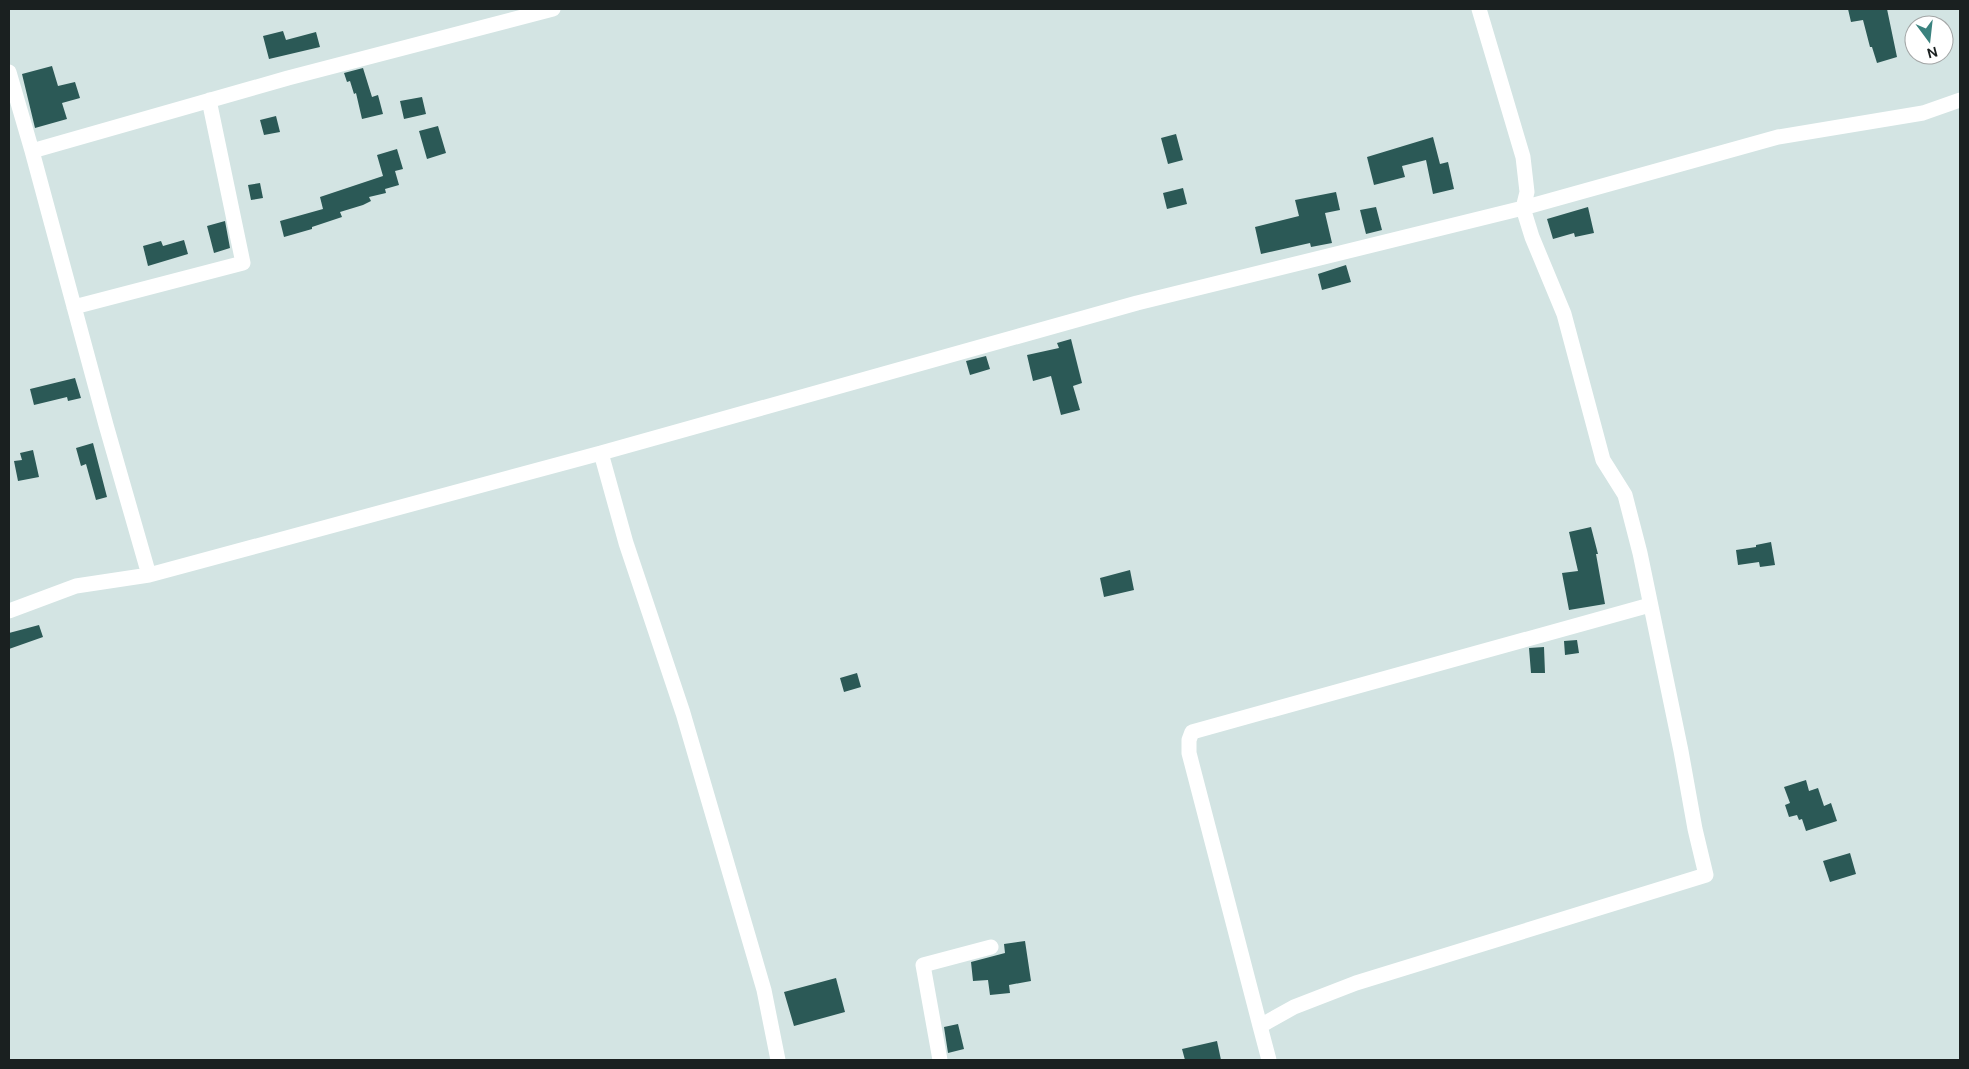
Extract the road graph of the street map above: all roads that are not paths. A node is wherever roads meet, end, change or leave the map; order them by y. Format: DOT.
graph roads {
  1 [pos="553,9"];
  2 [pos="1479,9"];
  3 [pos="9,72"];
  4 [pos="209,100"];
  5 [pos="1960,100"];
  6 [pos="32,151"];
  7 [pos="1522,208"];
  8 [pos="74,307"];
  9 [pos="601,453"];
  10 [pos="149,575"];
  11 [pos="1650,605"];
  12 [pos="9,610"];
  13 [pos="991,947"];
  14 [pos="1260,1026"];
  15 [pos="778,1060"];
  16 [pos="940,1060"];
  17 [pos="1269,1060"];
  1 -- 4 [label="street"];
  2 -- 7 [label="street"];
  3 -- 6 [label="street"];
  4 -- 6 [label="street"];
  4 -- 8 [label="street"];
  5 -- 7 [label="street"];
  6 -- 8 [label="street"];
  7 -- 9 [label="street"];
  7 -- 11 [label="street"];
  8 -- 10 [label="street"];
  9 -- 10 [label="street"];
  9 -- 15 [label="street"];
  10 -- 12 [label="street"];
  11 -- 14 [label="street"];
  11 -- 14 [label="street"];
  13 -- 16 [label="street"];
  14 -- 17 [label="street"];
}
